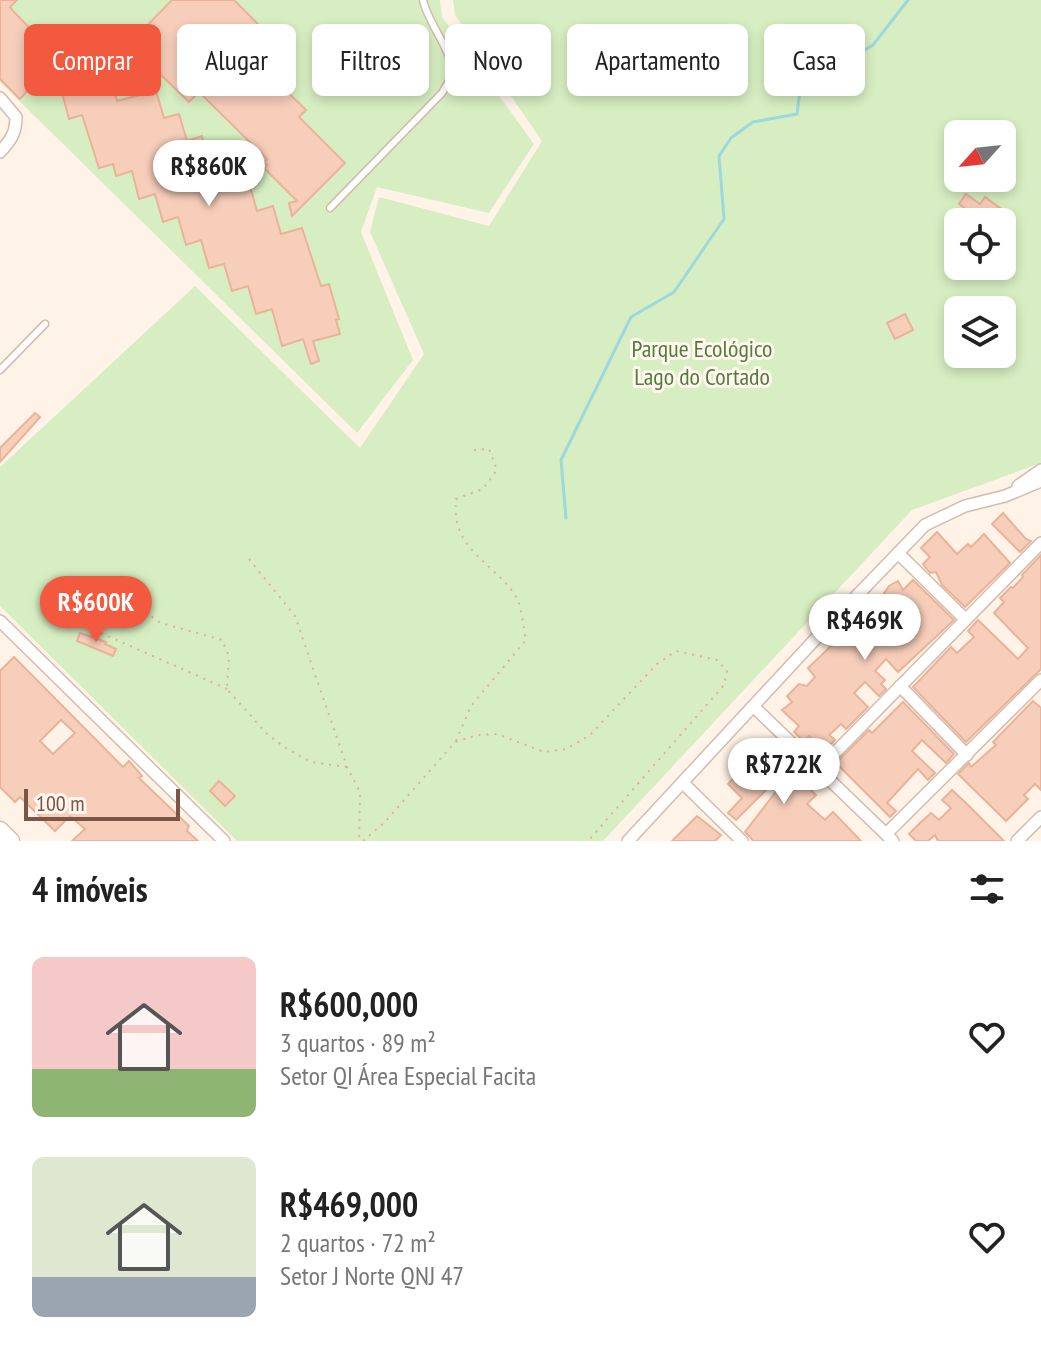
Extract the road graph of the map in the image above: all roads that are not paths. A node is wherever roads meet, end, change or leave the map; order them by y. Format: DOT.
graph roads {
  1 [pos="423,0"];
  2 [pos="0,98"];
  3 [pos="0,152"];
  4 [pos="330,208"];
  5 [pos="45,324"];
  6 [pos="0,370"];
  7 [pos="1041,470"];
  8 [pos="1041,481"];
  9 [pos="1005,496"];
  10 [pos="1041,543"];
  11 [pos="898,553"];
  12 [pos="965,619"];
  13 [pos="0,621"];
  14 [pos="1041,680"];
  15 [pos="900,686"];
  16 [pos="1036,693"];
  17 [pos="754,707"];
  18 [pos="967,755"];
  19 [pos="819,769"];
  20 [pos="683,783"];
  21 [pos="1039,823"];
  22 [pos="0,830"];
  23 [pos="890,837"];
  24 [pos="11,841"];
  25 [pos="224,841"];
  26 [pos="628,841"];
  27 [pos="742,841"];
  28 [pos="1017,841"];
  1 -- 4 [label="lane"];
  2 -- 3 [label="street"];
  5 -- 6 [label="lane"];
  7 -- 9 [label="street"];
  8 -- 9 [label="street"];
  9 -- 11 [label="street"];
  10 -- 12 [label="street"];
  11 -- 12 [label="street"];
  11 -- 17 [label="street"];
  12 -- 15 [label="street"];
  13 -- 25 [label="street"];
  14 -- 16 [label="street"];
  15 -- 18 [label="street"];
  15 -- 19 [label="street"];
  16 -- 18 [label="street"];
  17 -- 19 [label="street"];
  17 -- 20 [label="street"];
  18 -- 23 [label="street"];
  19 -- 23 [label="street"];
  20 -- 26 [label="street"];
  20 -- 27 [label="street"];
  21 -- 28 [label="street"];
  22 -- 24 [label="street"];
}
